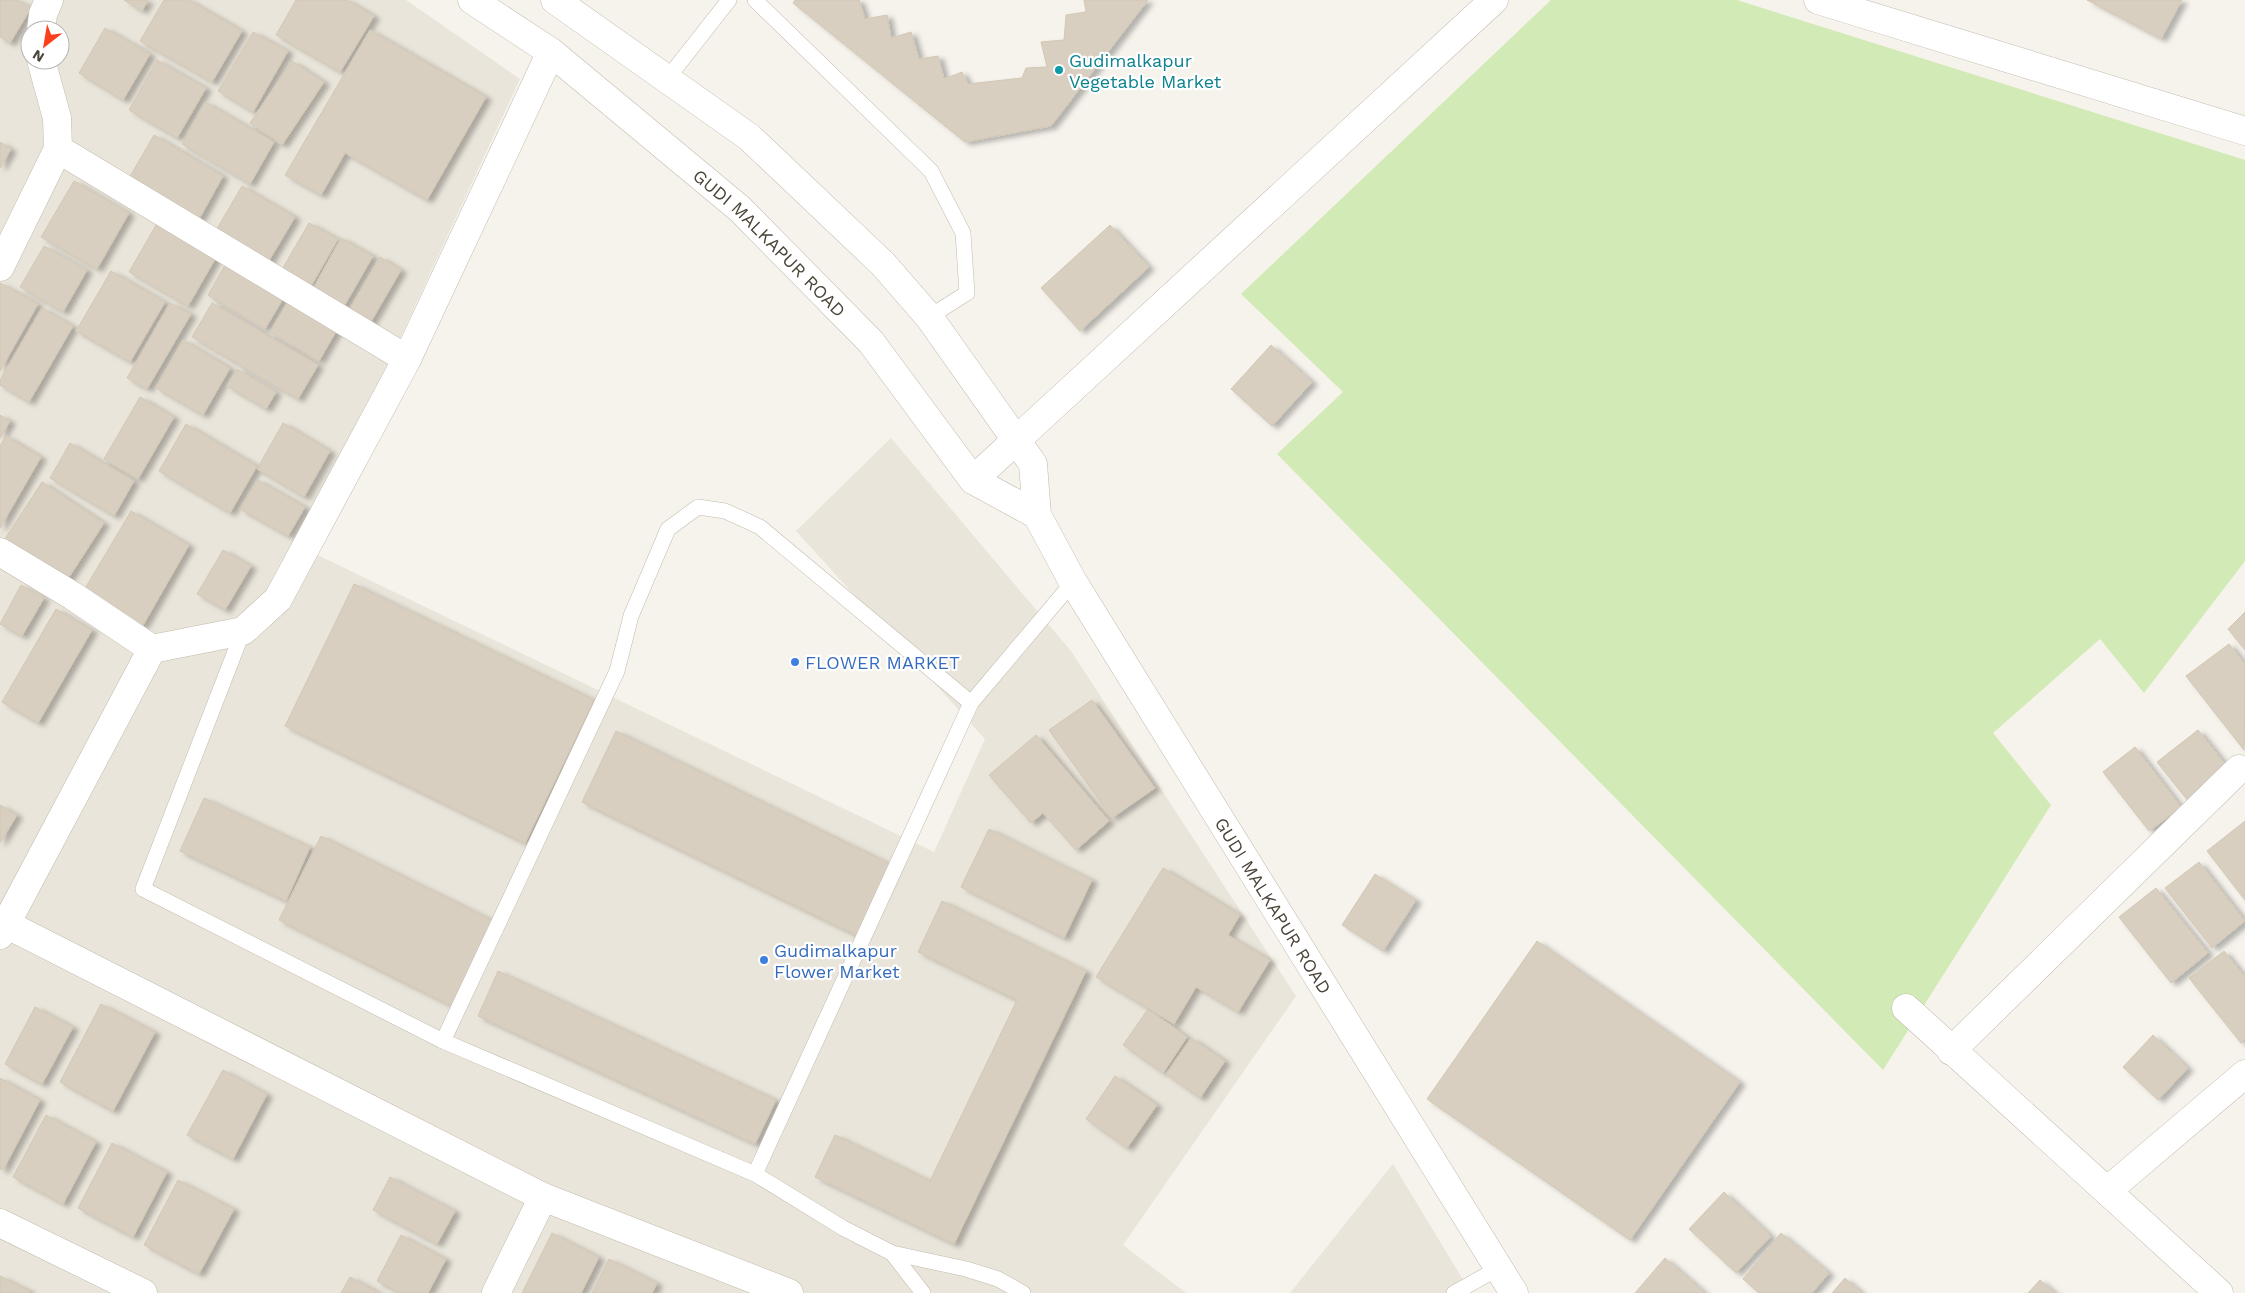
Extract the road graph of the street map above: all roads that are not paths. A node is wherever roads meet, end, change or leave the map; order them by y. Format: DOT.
graph roads {
  1 [pos="50,0"];
  2 [pos="472,0"];
  3 [pos="555,0"];
  4 [pos="729,0"];
  5 [pos="755,0"];
  6 [pos="1494,0"];
  7 [pos="1818,0"];
  8 [pos="42,20"];
  9 [pos="551,52"];
  10 [pos="43,70"];
  11 [pos="667,79"];
  12 [pos="2245,131"];
  13 [pos="58,149"];
  14 [pos="0,266"];
  15 [pos="928,316"];
  16 [pos="406,359"];
  17 [pos="1017,440"];
  18 [pos="973,480"];
  19 [pos="1037,515"];
  20 [pos="0,552"];
  21 [pos="1073,582"];
  22 [pos="243,631"];
  23 [pos="152,650"];
  24 [pos="971,703"];
  25 [pos="2243,770"];
  26 [pos="2,927"];
  27 [pos="1906,1008"];
  28 [pos="443,1041"];
  29 [pos="1951,1051"];
  30 [pos="2245,1074"];
  31 [pos="755,1174"];
  32 [pos="2107,1191"];
  33 [pos="544,1197"];
  34 [pos="0,1223"];
  35 [pos="892,1253"];
  36 [pos="1499,1268"];
  37 [pos="143,1293"];
  38 [pos="496,1293"];
  39 [pos="788,1293"];
  40 [pos="922,1293"];
  41 [pos="1023,1293"];
  42 [pos="1454,1293"];
  43 [pos="1514,1293"];
  44 [pos="2219,1293"];
  1 -- 8 [label="street"];
  2 -- 9 [label="street, GUDI MALKAPUR ROAD"];
  3 -- 11 [label="street, GUDI MALKAPUR ROAD"];
  4 -- 11 [label="lane"];
  5 -- 15 [label="lane"];
  6 -- 17 [label="street"];
  7 -- 12 [label="street"];
  9 -- 16 [label="street"];
  9 -- 18 [label="street, GUDI MALKAPUR ROAD"];
  10 -- 13 [label="street"];
  11 -- 15 [label="street, GUDI MALKAPUR ROAD"];
  13 -- 14 [label="street"];
  13 -- 16 [label="street"];
  15 -- 17 [label="street, GUDI MALKAPUR ROAD"];
  16 -- 22 [label="street"];
  17 -- 18 [label="street"];
  17 -- 19 [label="street, GUDI MALKAPUR ROAD"];
  18 -- 19 [label="street, GUDI MALKAPUR ROAD"];
  19 -- 21 [label="street, GUDI MALKAPUR ROAD"];
  20 -- 23 [label="street"];
  21 -- 24 [label="lane"];
  21 -- 36 [label="street, GUDI MALKAPUR ROAD"];
  22 -- 23 [label="street"];
  22 -- 28 [label="lane"];
  23 -- 26 [label="street"];
  24 -- 28 [label="lane"];
  24 -- 31 [label="lane"];
  25 -- 29 [label="street"];
  26 -- 33 [label="street"];
  27 -- 29 [label="street"];
  28 -- 31 [label="lane"];
  29 -- 32 [label="street"];
  30 -- 32 [label="street"];
  31 -- 35 [label="lane"];
  32 -- 44 [label="street"];
  33 -- 38 [label="street"];
  33 -- 39 [label="street"];
  34 -- 37 [label="street"];
  35 -- 40 [label="lane"];
  35 -- 41 [label="lane"];
  36 -- 42 [label="lane"];
  36 -- 43 [label="street, GUDI MALKAPUR ROAD"];
}
